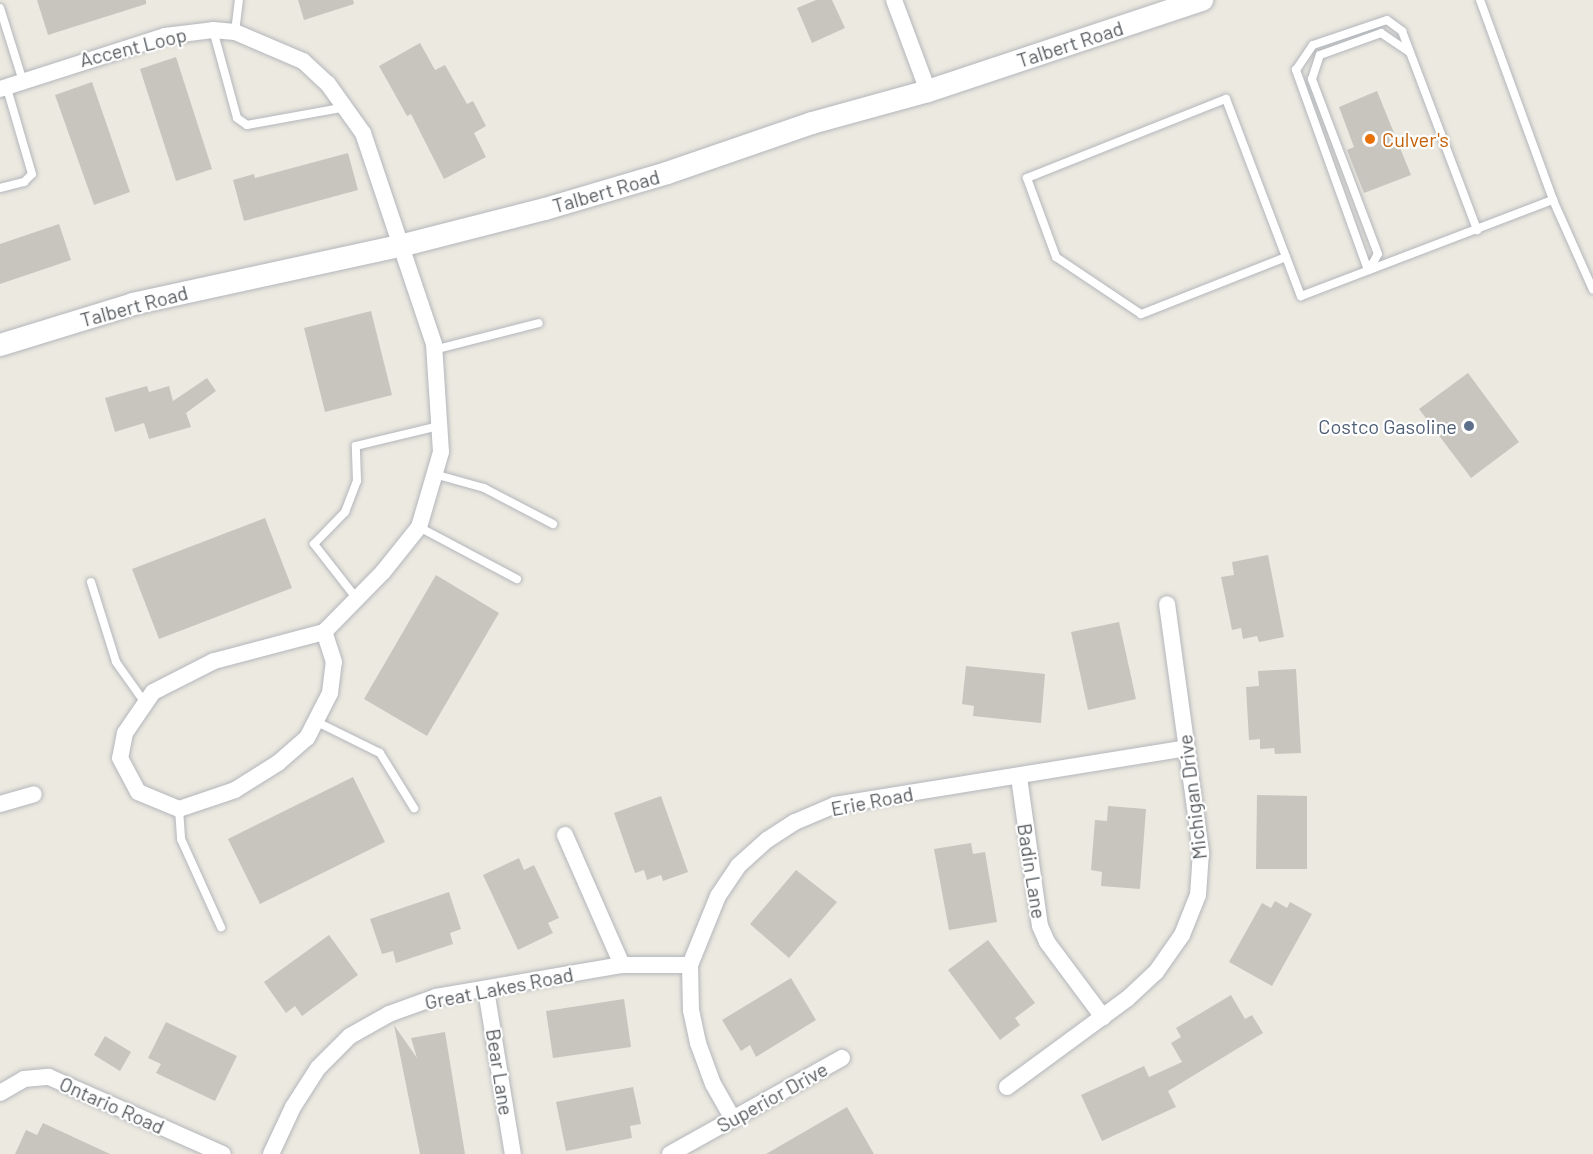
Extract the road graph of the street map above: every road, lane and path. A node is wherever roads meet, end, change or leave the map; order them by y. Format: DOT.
graph roads {
  1 [pos="239,0"];
  2 [pos="894,0"];
  3 [pos="1202,0"];
  4 [pos="1480,0"];
  5 [pos="0,8"];
  6 [pos="213,30"];
  7 [pos="235,32"];
  8 [pos="1410,52"];
  9 [pos="9,84"];
  10 [pos="928,91"];
  11 [pos="346,107"];
  12 [pos="0,188"];
  13 [pos="1553,200"];
  14 [pos="1477,230"];
  15 [pos="400,246"];
  16 [pos="1286,257"];
  17 [pos="1368,270"];
  18 [pos="1593,290"];
  19 [pos="538,323"];
  20 [pos="0,345"];
  21 [pos="434,350"];
  22 [pos="439,426"];
  23 [pos="434,474"];
  24 [pos="553,524"];
  25 [pos="419,527"];
  26 [pos="517,579"];
  27 [pos="91,582"];
  28 [pos="357,599"];
  29 [pos="1167,604"];
  30 [pos="324,632"];
  31 [pos="145,703"];
  32 [pos="315,721"];
  33 [pos="1186,748"];
  34 [pos="1018,777"];
  35 [pos="34,794"];
  36 [pos="0,804"];
  37 [pos="414,808"];
  38 [pos="179,809"];
  39 [pos="565,835"];
  40 [pos="221,927"];
  41 [pos="690,964"];
  42 [pos="622,965"];
  43 [pos="486,990"];
  44 [pos="1103,1017"];
  45 [pos="842,1058"];
  46 [pos="1007,1087"];
  47 [pos="0,1093"];
  48 [pos="733,1119"];
  49 [pos="223,1154"];
  50 [pos="270,1154"];
  51 [pos="513,1154"];
  52 [pos="670,1154"];
  1 -- 7 [label="lane"];
  2 -- 10 [label="street"];
  3 -- 10 [label="street, Talbert Road"];
  4 -- 13 [label="lane"];
  5 -- 9 [label="lane"];
  6 -- 7 [label="street, Accent Loop"];
  6 -- 9 [label="street, Accent Loop"];
  6 -- 11 [label="lane"];
  7 -- 11 [label="street, Accent Loop"];
  8 -- 14 [label="lane"];
  8 -- 17 [label="lane"];
  8 -- 17 [label="lane"];
  9 -- 12 [label="lane"];
  10 -- 15 [label="street, Talbert Road"];
  11 -- 15 [label="street, Accent Loop"];
  13 -- 14 [label="lane"];
  13 -- 18 [label="lane"];
  14 -- 17 [label="lane"];
  15 -- 20 [label="street, Talbert Road"];
  15 -- 21 [label="street, Accent Loop"];
  16 -- 16 [label="lane"];
  16 -- 17 [label="lane"];
  19 -- 21 [label="lane"];
  21 -- 22 [label="street, Accent Loop"];
  22 -- 23 [label="street, Accent Loop"];
  22 -- 28 [label="lane"];
  23 -- 24 [label="lane"];
  23 -- 25 [label="street, Accent Loop"];
  25 -- 26 [label="lane"];
  25 -- 28 [label="street"];
  27 -- 31 [label="lane"];
  28 -- 30 [label="street"];
  29 -- 33 [label="street, Michigan Drive"];
  30 -- 31 [label="street"];
  30 -- 32 [label="street"];
  31 -- 38 [label="street"];
  32 -- 37 [label="lane"];
  32 -- 38 [label="street"];
  33 -- 34 [label="street, Erie Road"];
  33 -- 44 [label="street, Michigan Drive"];
  34 -- 41 [label="street, Erie Road"];
  34 -- 44 [label="street, Badin Lane"];
  35 -- 36 [label="street"];
  38 -- 40 [label="lane"];
  39 -- 42 [label="street"];
  41 -- 42 [label="street, Great Lakes Road"];
  41 -- 48 [label="street, Erie Road"];
  42 -- 43 [label="street, Great Lakes Road"];
  43 -- 50 [label="street, Great Lakes Road"];
  43 -- 51 [label="street, Bear Lane"];
  44 -- 46 [label="street, Michigan Drive"];
  45 -- 48 [label="street, Superior Drive"];
  47 -- 49 [label="street, Ontario Road"];
  48 -- 52 [label="street, Superior Drive"];
}
